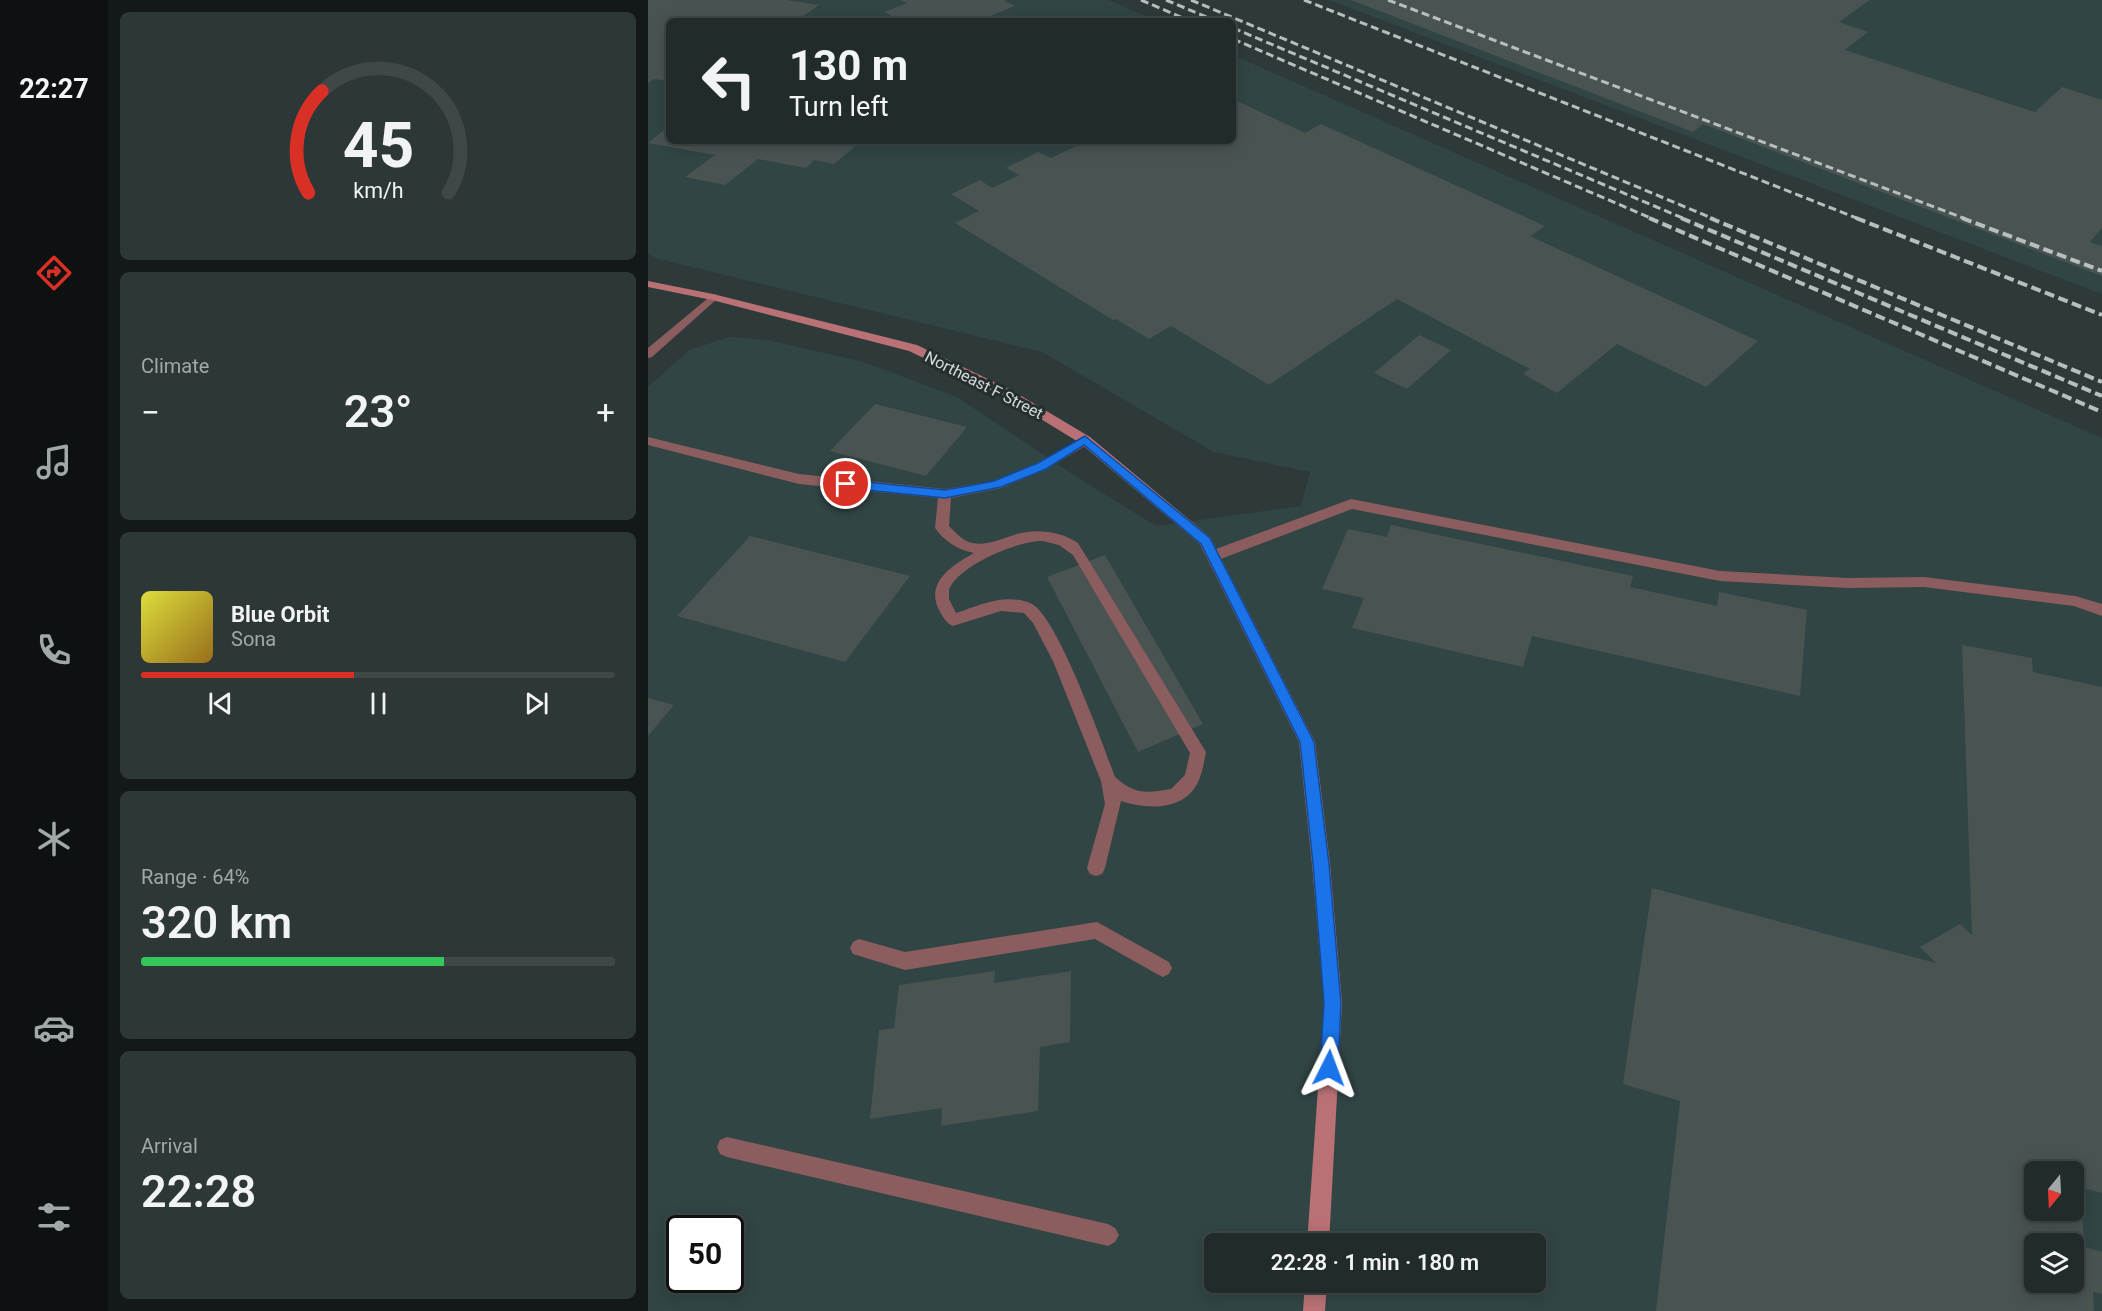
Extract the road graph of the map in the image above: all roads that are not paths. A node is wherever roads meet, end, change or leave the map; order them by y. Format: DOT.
graph roads {
  1 [pos="648,284"];
  2 [pos="712,297"];
  3 [pos="648,354"];
  4 [pos="1085,440"];
  5 [pos="648,441"];
  6 [pos="945,494"];
  7 [pos="1015,540"];
  8 [pos="1213,556"];
  9 [pos="2102,610"];
  10 [pos="1109,781"];
  11 [pos="1096,868"];
  12 [pos="860,948"];
  13 [pos="1164,968"];
  14 [pos="727,1147"];
  15 [pos="1319,1233"];
  16 [pos="1108,1234"];
  17 [pos="1315,1293"];
  18 [pos="1314,1311"];
  1 -- 2 [label="main road, Northeast F Street"];
  2 -- 3 [label="street"];
  2 -- 4 [label="main road, Northeast F Street"];
  4 -- 6 [label="street"];
  4 -- 8 [label="main road, Northeast F Street"];
  5 -- 6 [label="street"];
  6 -- 7 [label="street"];
  7 -- 10 [label="street"];
  7 -- 10 [label="street"];
  8 -- 9 [label="street"];
  8 -- 15 [label="main road, Northeast F Street"];
  10 -- 11 [label="street"];
  12 -- 13 [label="street"];
  14 -- 16 [label="street"];
  17 -- 18 [label="main road"];
}
